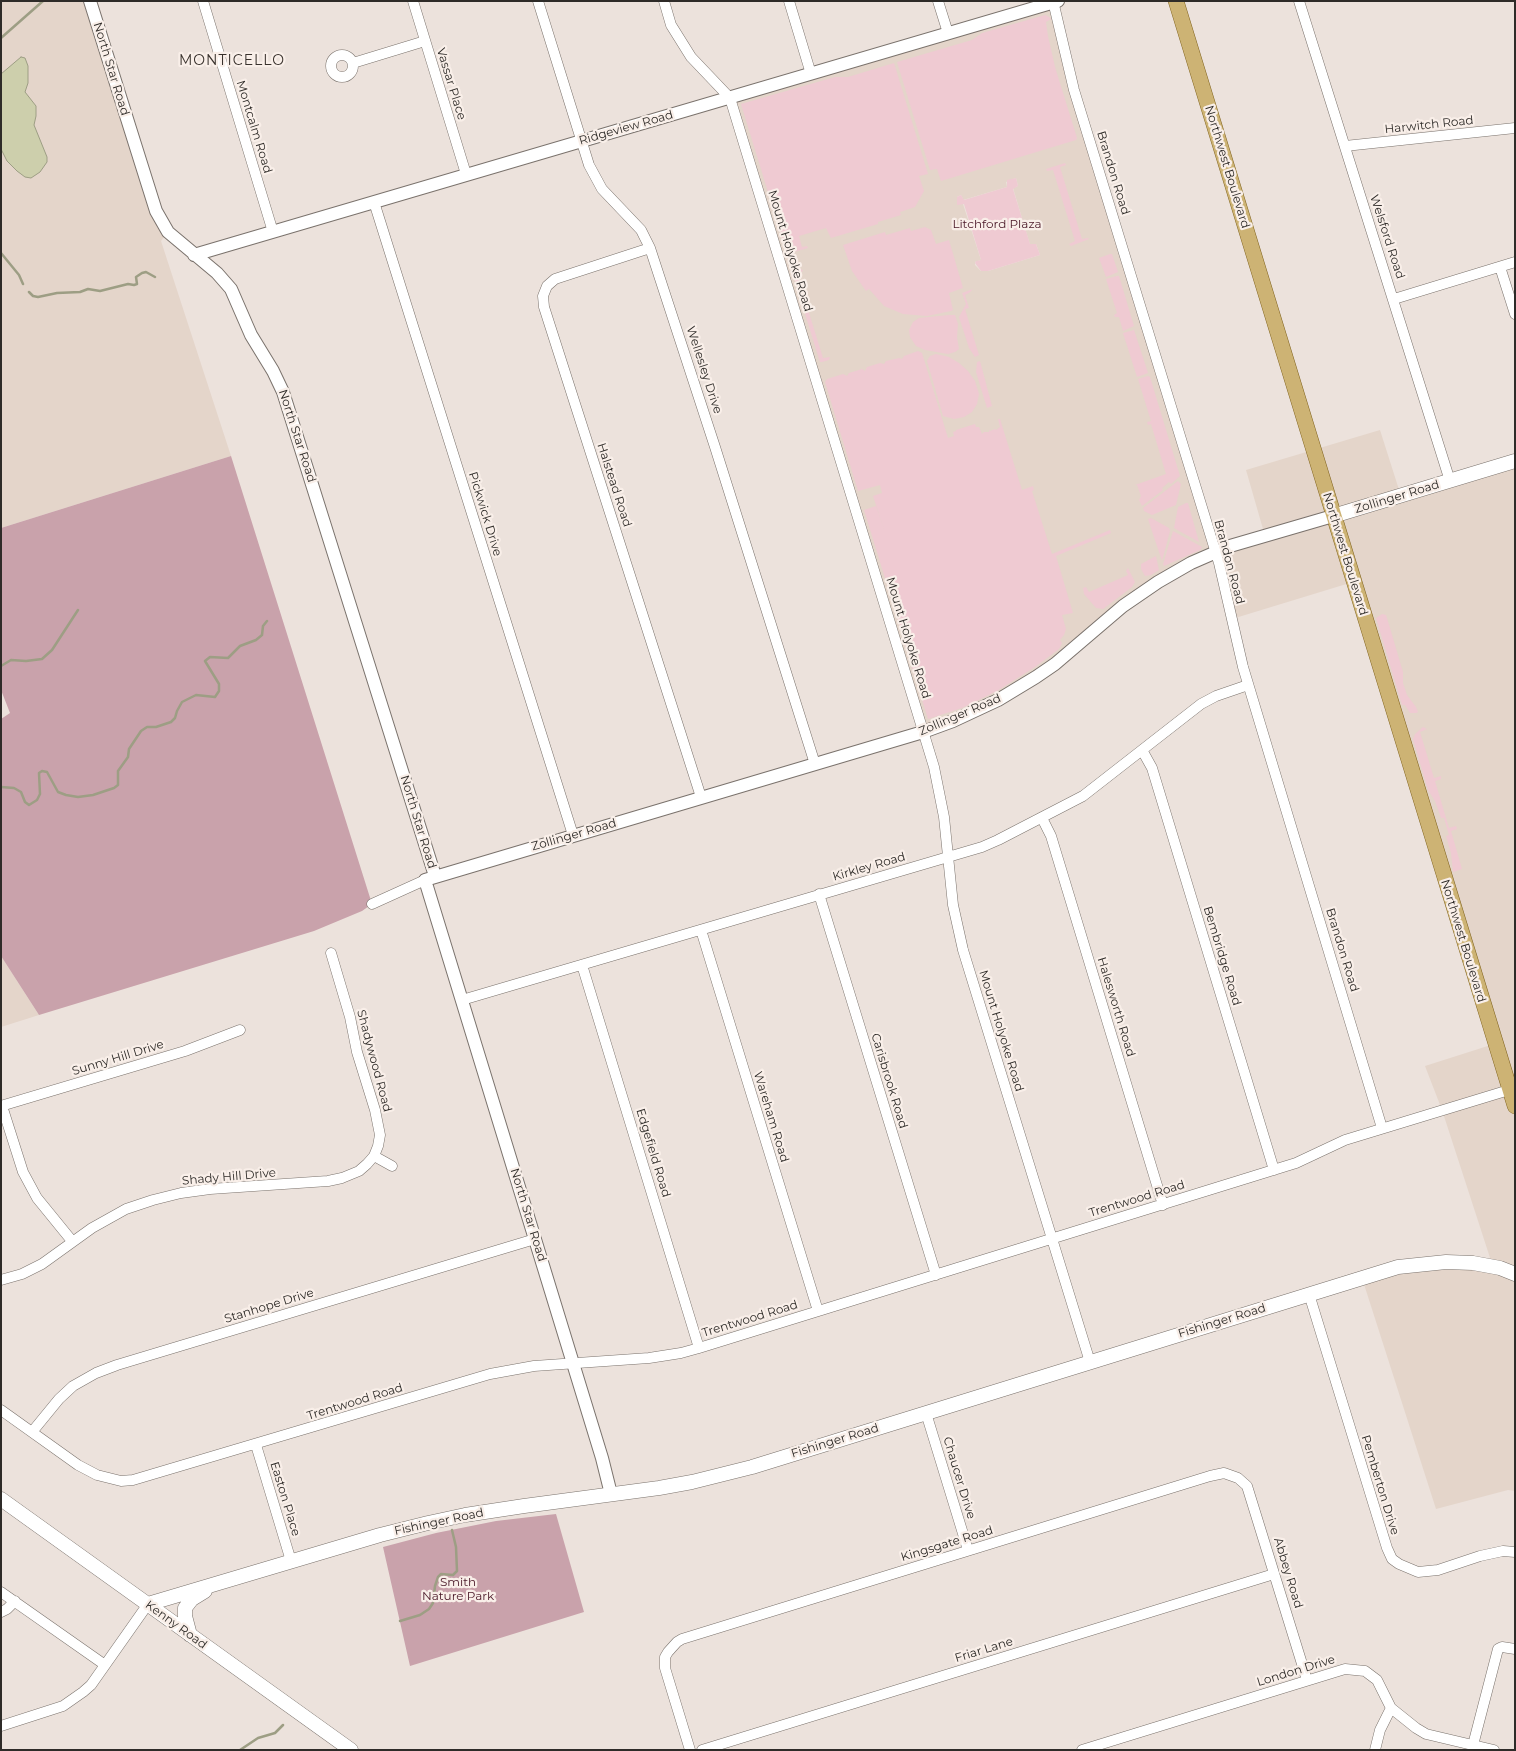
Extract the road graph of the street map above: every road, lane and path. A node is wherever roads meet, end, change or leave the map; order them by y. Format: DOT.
graph roads {
  1 [pos="90,1"];
  2 [pos="203,1"];
  3 [pos="412,1"];
  4 [pos="538,1"];
  5 [pos="664,1"];
  6 [pos="789,1"];
  7 [pos="938,1"];
  8 [pos="1176,1"];
  9 [pos="1299,1"];
  10 [pos="1055,2"];
  11 [pos="948,34"];
  12 [pos="425,41"];
  13 [pos="353,63"];
  14 [pos="811,74"];
  15 [pos="730,98"];
  16 [pos="1515,128"];
  17 [pos="582,140"];
  18 [pos="1345,146"];
  19 [pos="466,174"];
  20 [pos="374,202"];
  21 [pos="273,232"];
  22 [pos="650,248"];
  23 [pos="194,255"];
  24 [pos="1515,262"];
  25 [pos="1500,267"];
  26 [pos="1394,300"];
  27 [pos="1515,314"];
  28 [pos="1515,461"];
  29 [pos="1450,481"];
  30 [pos="1333,516"];
  31 [pos="1215,552"];
  32 [pos="1248,685"];
  33 [pos="923,732"];
  34 [pos="1142,750"];
  35 [pos="816,764"];
  36 [pos="701,797"];
  37 [pos="1042,818"];
  38 [pos="573,835"];
  39 [pos="947,857"];
  40 [pos="430,878"];
  41 [pos="819,894"];
  42 [pos="372,904"];
  43 [pos="701,930"];
  44 [pos="331,953"];
  45 [pos="582,965"];
  46 [pos="462,1000"];
  47 [pos="240,1030"];
  48 [pos="1509,1090"];
  49 [pos="2,1106"];
  50 [pos="1515,1106"];
  51 [pos="1382,1128"];
  52 [pos="374,1156"];
  53 [pos="392,1166"];
  54 [pos="1274,1170"];
  55 [pos="1163,1205"];
  56 [pos="535,1239"];
  57 [pos="1051,1239"];
  58 [pos="72,1241"];
  59 [pos="1515,1274"];
  60 [pos="936,1275"];
  61 [pos="1,1280"];
  62 [pos="1309,1294"];
  63 [pos="818,1312"];
  64 [pos="699,1348"];
  65 [pos="1090,1362"];
  66 [pos="573,1364"];
  67 [pos="1,1410"];
  68 [pos="926,1413"];
  69 [pos="32,1432"];
  70 [pos="256,1445"];
  71 [pos="1238,1478"];
  72 [pos="611,1494"];
  73 [pos="1,1499"];
  74 [pos="968,1550"];
  75 [pos="1515,1552"];
  76 [pos="291,1561"];
  77 [pos="1274,1574"];
  78 [pos="218,1583"];
  79 [pos="1,1592"];
  80 [pos="15,1601"];
  81 [pos="148,1604"];
  82 [pos="1,1612"];
  83 [pos="190,1635"];
  84 [pos="1515,1649"];
  85 [pos="105,1665"];
  86 [pos="1307,1680"];
  87 [pos="1391,1708"];
  88 [pos="1,1726"];
  89 [pos="1473,1745"];
  90 [pos="351,1750"];
  91 [pos="690,1750"];
  92 [pos="702,1750"];
  93 [pos="1082,1750"];
  94 [pos="1375,1750"];
  95 [pos="1494,1750"];
  1 -- 23 [label="street, North Star Road"];
  2 -- 21 [label="street, Montcalm Road"];
  3 -- 12 [label="street, Vassar Place"];
  4 -- 17 [label="street, Wellesley Drive"];
  5 -- 15 [label="street, Mount Holyoke Road"];
  6 -- 14 [label="street"];
  7 -- 11 [label="street"];
  8 -- 30 [label="main road, Northwest Boulevard"];
  9 -- 18 [label="street, Welsford Road"];
  10 -- 11 [label="street, Ridgeview Road"];
  10 -- 31 [label="street, Brandon Road"];
  11 -- 14 [label="street, Ridgeview Road"];
  12 -- 13 [label="street"];
  12 -- 19 [label="street, Vassar Place"];
  14 -- 15 [label="street, Ridgeview Road"];
  15 -- 17 [label="street, Ridgeview Road"];
  15 -- 33 [label="street, Mount Holyoke Road"];
  16 -- 18 [label="street, Harwitch Road"];
  17 -- 19 [label="street, Ridgeview Road"];
  17 -- 22 [label="street, Wellesley Drive"];
  18 -- 26 [label="street, Welsford Road"];
  19 -- 20 [label="street, Ridgeview Road"];
  20 -- 21 [label="street, Ridgeview Road"];
  20 -- 38 [label="street, Pickwick Drive"];
  21 -- 23 [label="street, Ridgeview Road"];
  22 -- 35 [label="street, Wellesley Drive"];
  22 -- 36 [label="street, Halstead Road"];
  23 -- 40 [label="street, North Star Road"];
  24 -- 25 [label="street"];
  25 -- 26 [label="street"];
  25 -- 27 [label="street"];
  26 -- 29 [label="street, Welsford Road"];
  28 -- 29 [label="main road, Zollinger Road"];
  29 -- 30 [label="main road, Zollinger Road"];
  30 -- 31 [label="street, Zollinger Road"];
  30 -- 48 [label="main road, Northwest Boulevard"];
  31 -- 32 [label="street, Brandon Road"];
  31 -- 33 [label="street, Zollinger Road"];
  32 -- 34 [label="street, Kirkley Road"];
  32 -- 51 [label="street, Brandon Road"];
  33 -- 35 [label="street, Zollinger Road"];
  33 -- 39 [label="street, Mount Holyoke Road"];
  34 -- 37 [label="street, Kirkley Road"];
  34 -- 54 [label="street, Bembridge Road"];
  35 -- 36 [label="street, Zollinger Road"];
  36 -- 38 [label="street, Zollinger Road"];
  37 -- 39 [label="street, Kirkley Road"];
  37 -- 55 [label="street, Halesworth Road"];
  38 -- 40 [label="street, Zollinger Road"];
  39 -- 41 [label="street, Kirkley Road"];
  39 -- 57 [label="street, Mount Holyoke Road"];
  40 -- 42 [label="street, Zollinger Road"];
  40 -- 46 [label="street, North Star Road"];
  41 -- 43 [label="street, Kirkley Road"];
  41 -- 60 [label="street, Carisbrook Road"];
  43 -- 45 [label="street, Kirkley Road"];
  43 -- 63 [label="street, Wareham Road"];
  44 -- 52 [label="street, Shadywood Road"];
  45 -- 46 [label="street, Kirkley Road"];
  45 -- 64 [label="street, Edgefield Road"];
  46 -- 56 [label="street, North Star Road"];
  47 -- 49 [label="street, Sunny Hill Drive"];
  48 -- 50 [label="main road, Northwest Boulevard"];
  48 -- 51 [label="street, Trentwood Road"];
  49 -- 58 [label="street"];
  51 -- 54 [label="street, Trentwood Road"];
  52 -- 53 [label="street"];
  52 -- 58 [label="street, Shady Hill Drive"];
  54 -- 55 [label="street, Trentwood Road"];
  55 -- 57 [label="street, Trentwood Road"];
  56 -- 66 [label="street, North Star Road"];
  56 -- 69 [label="street, Stanhope Drive"];
  57 -- 60 [label="street, Trentwood Road"];
  57 -- 65 [label="street, Mount Holyoke Road"];
  58 -- 61 [label="street, Shady Hill Drive"];
  59 -- 62 [label="main road, Fishinger Road"];
  60 -- 63 [label="street, Trentwood Road"];
  62 -- 65 [label="main road, Fishinger Road"];
  62 -- 75 [label="street, Pemberton Drive"];
  63 -- 64 [label="street, Trentwood Road"];
  64 -- 66 [label="street, Trentwood Road"];
  65 -- 68 [label="main road, Fishinger Road"];
  66 -- 70 [label="street, Trentwood Road"];
  66 -- 72 [label="street, North Star Road"];
  67 -- 69 [label="street, Trentwood Road"];
  68 -- 72 [label="main road, Fishinger Road"];
  68 -- 74 [label="street, Chaucer Drive"];
  69 -- 70 [label="street, Trentwood Road"];
  70 -- 76 [label="street, Easton Place"];
  71 -- 74 [label="street, Kingsgate Road"];
  71 -- 77 [label="street, Abbey Road"];
  72 -- 76 [label="main road, Fishinger Road"];
  73 -- 81 [label="main road, Kenny Road"];
  74 -- 91 [label="street, Kingsgate Road"];
  76 -- 78 [label="main road, Fishinger Road"];
  77 -- 86 [label="street, Abbey Road"];
  77 -- 92 [label="street, Friar Lane"];
  78 -- 81 [label="main road, Fishinger Road"];
  78 -- 83 [label="main road"];
  79 -- 80 [label="street"];
  80 -- 82 [label="street"];
  80 -- 85 [label="street"];
  81 -- 83 [label="main road, Kenny Road"];
  81 -- 85 [label="street"];
  83 -- 90 [label="main road, Kenny Road"];
  84 -- 89 [label="street"];
  85 -- 88 [label="street"];
  86 -- 87 [label="street, London Drive"];
  86 -- 93 [label="street, London Drive"];
  87 -- 89 [label="street, London Drive"];
  87 -- 94 [label="street"];
  89 -- 95 [label="street, London Drive"];
}
